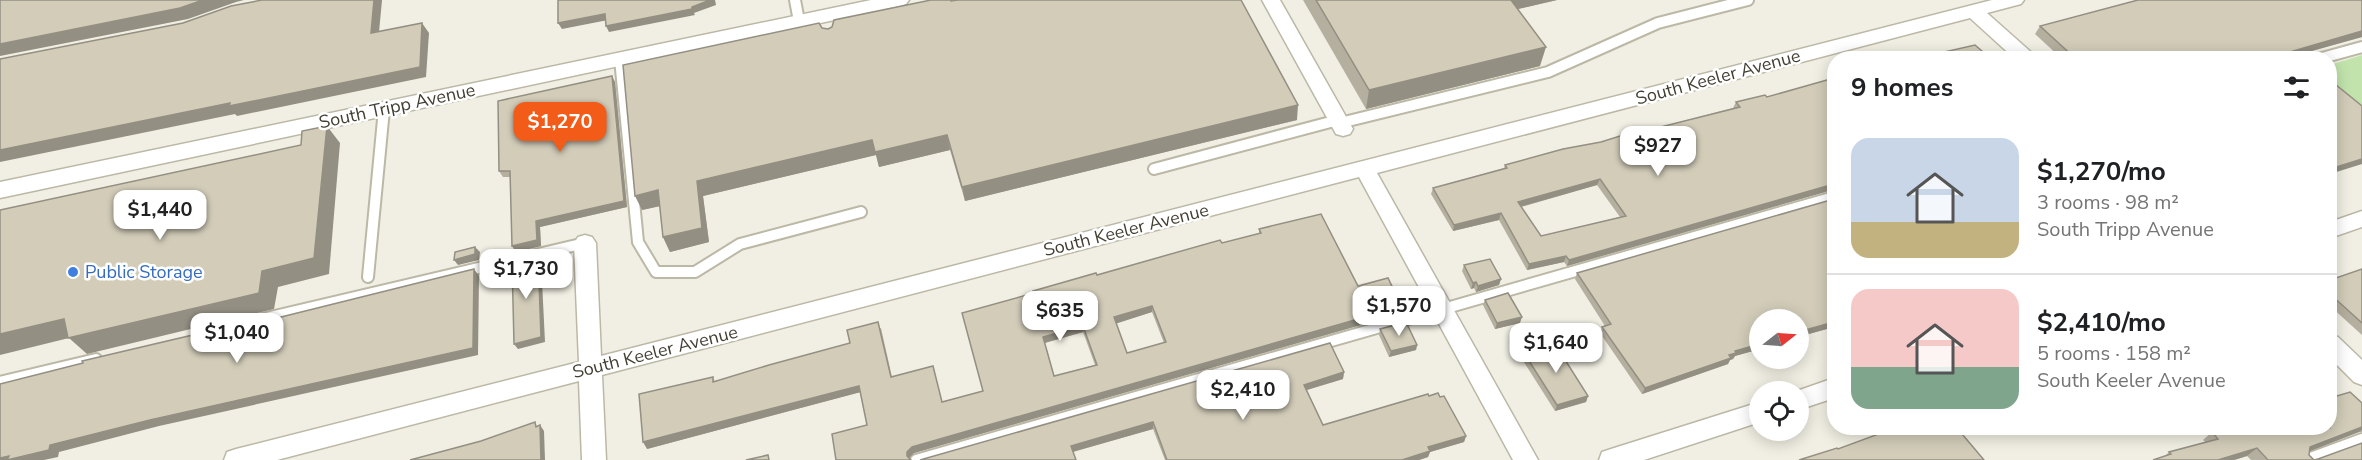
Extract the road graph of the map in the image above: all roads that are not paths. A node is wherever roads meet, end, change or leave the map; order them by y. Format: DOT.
graph roads {
  1 [pos="795,0"];
  2 [pos="1271,0"];
  3 [pos="1748,0"];
  4 [pos="2015,0"];
  5 [pos="891,1"];
  6 [pos="1974,11"];
  7 [pos="799,21"];
  8 [pos="2362,47"];
  9 [pos="2017,51"];
  10 [pos="2337,54"];
  11 [pos="620,59"];
  12 [pos="384,109"];
  13 [pos="1340,124"];
  14 [pos="1154,169"];
  15 [pos="1365,169"];
  16 [pos="0,190"];
  17 [pos="1827,199"];
  18 [pos="861,212"];
  19 [pos="2362,219"];
  20 [pos="2337,228"];
  21 [pos="585,243"];
  22 [pos="368,277"];
  23 [pos="1443,309"];
  24 [pos="241,325"];
  25 [pos="2337,351"];
  26 [pos="103,357"];
  27 [pos="590,369"];
  28 [pos="2362,375"];
  29 [pos="0,382"];
  30 [pos="1827,390"];
  31 [pos="1809,396"];
  32 [pos="1749,416"];
  33 [pos="2362,439"];
  34 [pos="236,460"];
  35 [pos="594,460"];
  36 [pos="916,460"];
  37 [pos="1526,460"];
  38 [pos="1611,460"];
  39 [pos="2305,460"];
  1 -- 7 [label="lane"];
  2 -- 13 [label="street"];
  3 -- 13 [label="lane"];
  4 -- 6 [label="street, South Keeler Avenue"];
  5 -- 7 [label="street, South Tripp Avenue"];
  6 -- 9 [label="street"];
  6 -- 15 [label="street, South Keeler Avenue"];
  7 -- 11 [label="street, South Tripp Avenue"];
  8 -- 10 [label="lane"];
  11 -- 12 [label="street, South Tripp Avenue"];
  11 -- 18 [label="lane"];
  12 -- 16 [label="street, South Tripp Avenue"];
  12 -- 22 [label="lane"];
  13 -- 14 [label="lane"];
  15 -- 23 [label="street"];
  15 -- 27 [label="street, South Keeler Avenue"];
  17 -- 23 [label="lane"];
  19 -- 20 [label="street"];
  21 -- 24 [label="lane"];
  21 -- 27 [label="street"];
  23 -- 36 [label="lane"];
  23 -- 37 [label="street"];
  25 -- 28 [label="street"];
  26 -- 29 [label="lane"];
  27 -- 34 [label="street, South Keeler Avenue"];
  27 -- 35 [label="street"];
  30 -- 31 [label="street"];
  32 -- 38 [label="street"];
  33 -- 39 [label="lane"];
}
